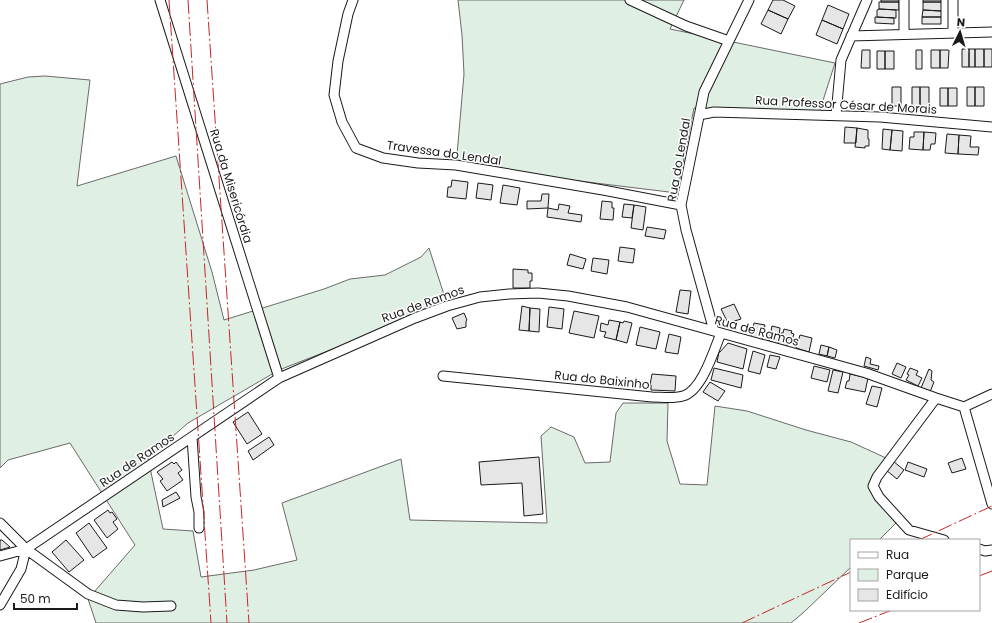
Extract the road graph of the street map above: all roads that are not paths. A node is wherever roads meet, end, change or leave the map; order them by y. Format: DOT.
graph roads {
  1 [pos="160,0"];
  2 [pos="353,0"];
  3 [pos="630,0"];
  4 [pos="749,0"];
  5 [pos="867,0"];
  6 [pos="904,0"];
  7 [pos="953,0"];
  8 [pos="992,32"];
  9 [pos="953,33"];
  10 [pos="904,34"];
  11 [pos="851,36"];
  12 [pos="729,41"];
  13 [pos="699,115"];
  14 [pos="836,115"];
  15 [pos="992,127"];
  16 [pos="681,205"];
  17 [pos="717,332"];
  18 [pos="443,376"];
  19 [pos="279,378"];
  20 [pos="992,394"];
  21 [pos="936,398"];
  22 [pos="964,407"];
  23 [pos="192,437"];
  24 [pos="992,504"];
  25 [pos="0,523"];
  26 [pos="199,528"];
  27 [pos="940,539"];
  28 [pos="26,549"];
  29 [pos="980,550"];
  30 [pos="992,550"];
  31 [pos="0,556"];
  32 [pos="0,605"];
  33 [pos="171,606"];
  1 -- 19 [label="street, Rua da Misericórdia"];
  2 -- 16 [label="street, Travessa do Lendal"];
  3 -- 12 [label="street"];
  4 -- 12 [label="street, Rua do Lendal"];
  5 -- 11 [label="street"];
  6 -- 10 [label="street"];
  7 -- 9 [label="street"];
  8 -- 9 [label="street"];
  9 -- 10 [label="street"];
  10 -- 11 [label="street"];
  11 -- 14 [label="street"];
  12 -- 13 [label="street, Rua do Lendal"];
  13 -- 14 [label="street, Rua Professor César de Morais"];
  13 -- 16 [label="street, Rua do Lendal"];
  14 -- 15 [label="street, Rua Professor César de Morais"];
  16 -- 17 [label="street, Rua do Lendal"];
  17 -- 18 [label="street, Rua do Baixinho"];
  17 -- 19 [label="street, Rua de Ramos"];
  17 -- 21 [label="street, Rua de Ramos"];
  19 -- 23 [label="street, Rua de Ramos"];
  20 -- 22 [label="street"];
  21 -- 22 [label="street, Rua de Ramos"];
  21 -- 27 [label="street"];
  22 -- 24 [label="street"];
  23 -- 26 [label="street"];
  23 -- 28 [label="street, Rua de Ramos"];
  25 -- 28 [label="street"];
  28 -- 31 [label="street, Rua de Ramos"];
  28 -- 32 [label="street"];
  28 -- 33 [label="street"];
  29 -- 30 [label="street"];
}
